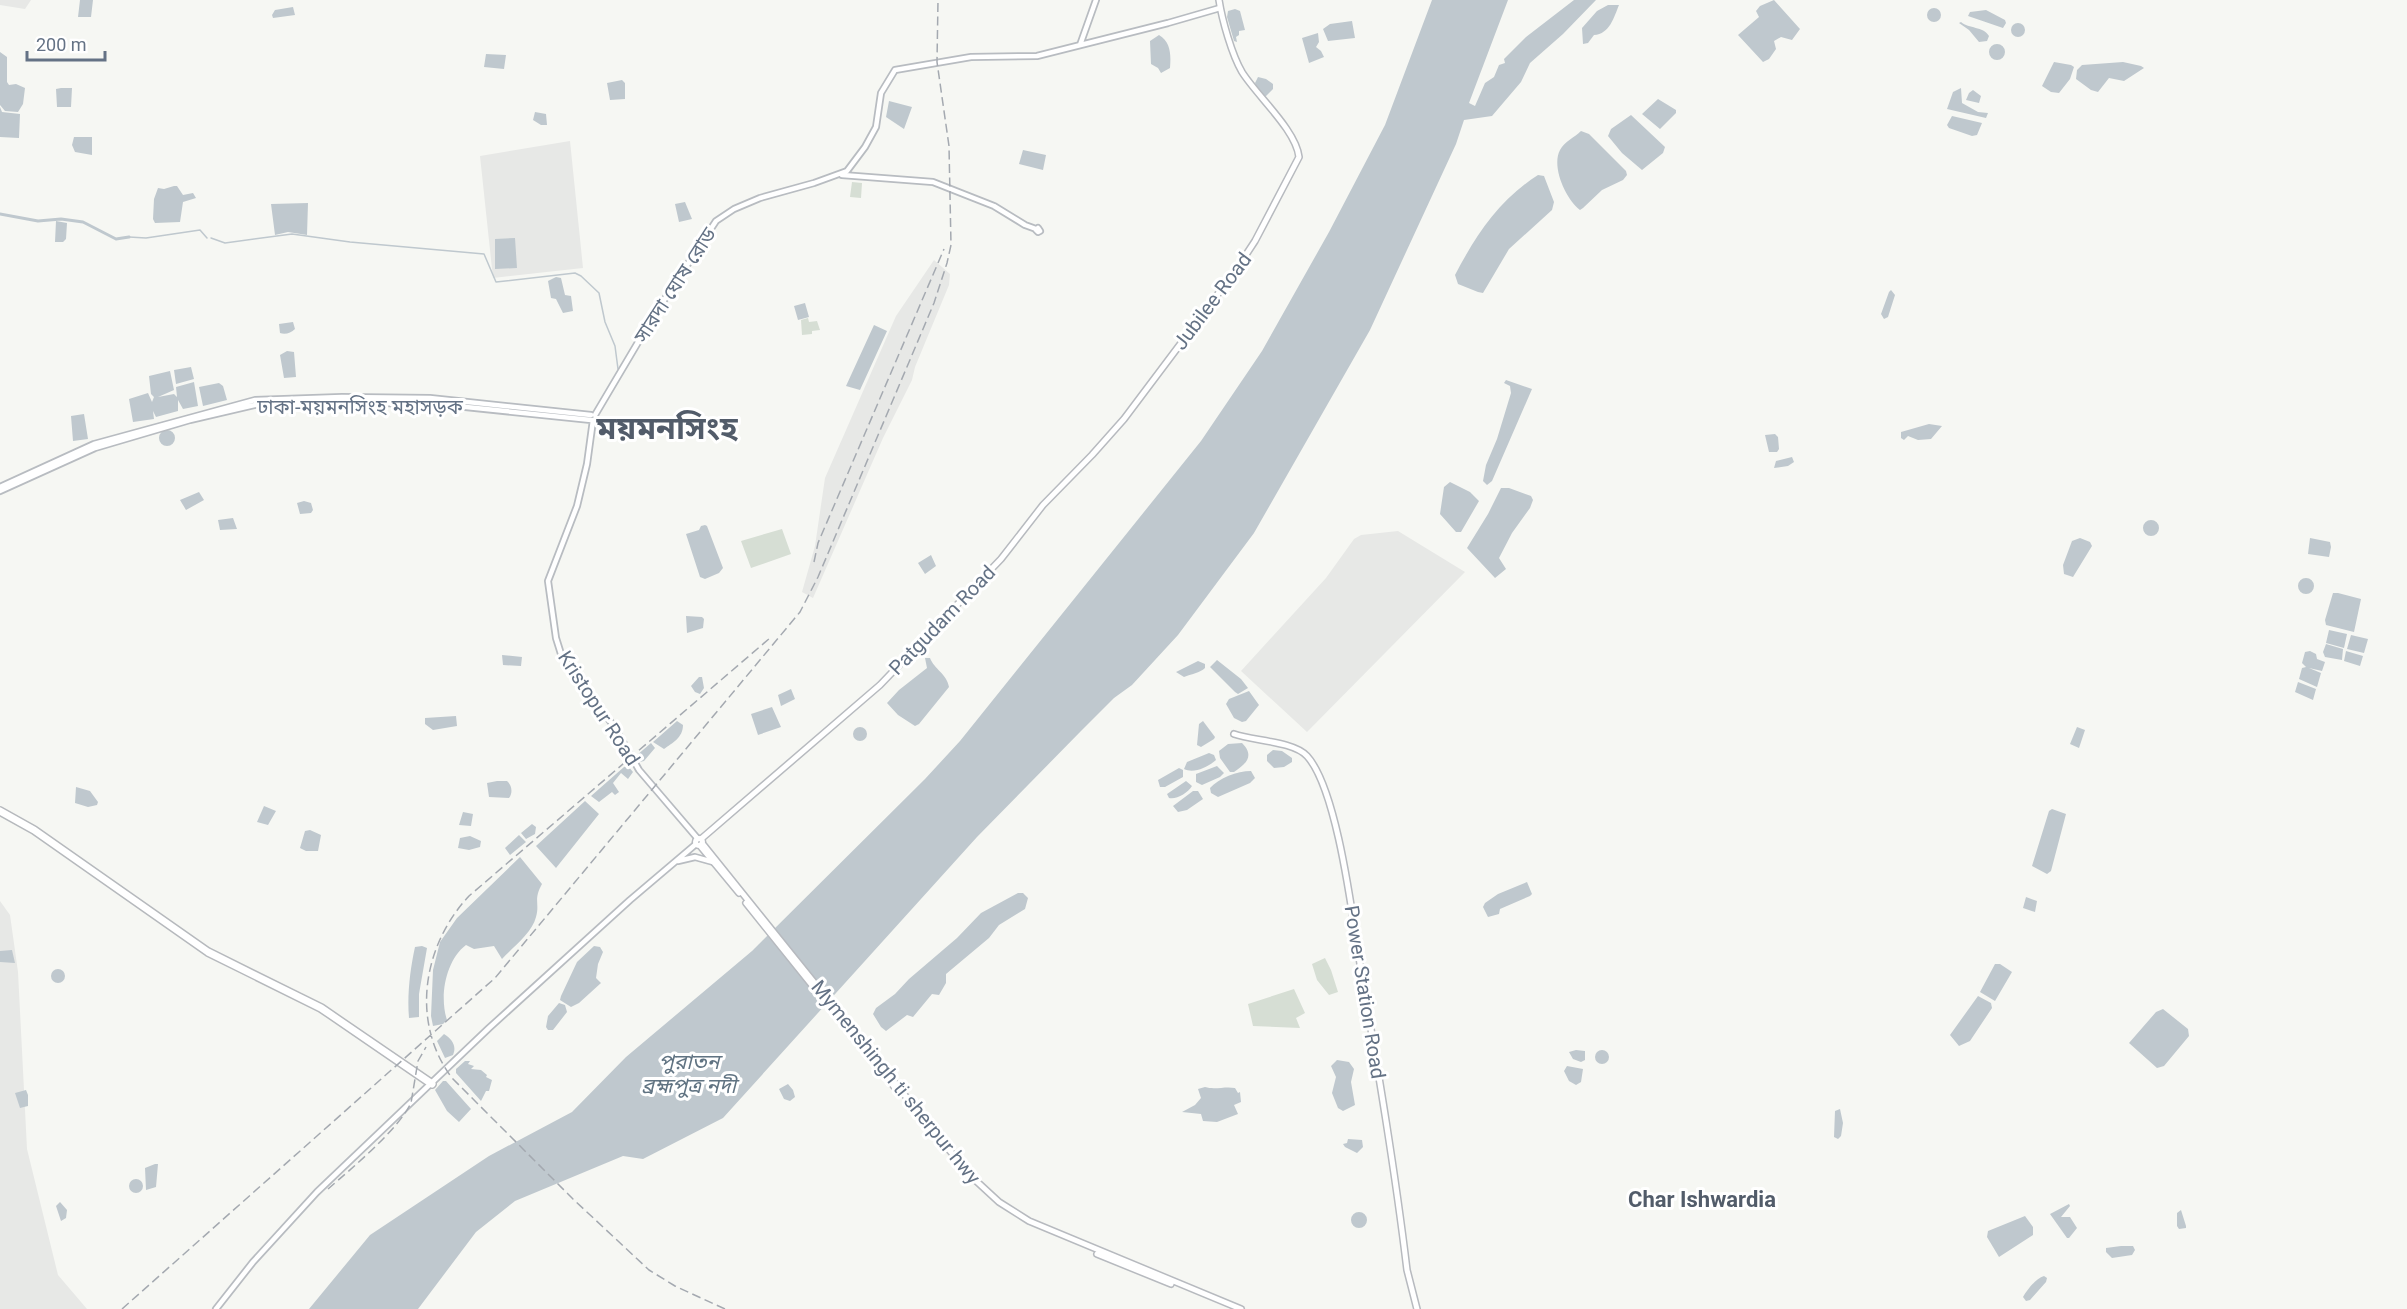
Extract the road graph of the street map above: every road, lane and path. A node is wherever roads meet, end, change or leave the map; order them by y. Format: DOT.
graph roads {
  1 [pos="1096,0"];
  2 [pos="1219,0"];
  3 [pos="1220,8"];
  4 [pos="1080,45"];
  5 [pos="842,175"];
  6 [pos="1036,229"];
  7 [pos="592,417"];
  8 [pos="1109,436"];
  9 [pos="0,489"];
  10 [pos="1234,734"];
  11 [pos="0,811"];
  12 [pos="700,842"];
  13 [pos="672,863"];
  14 [pos="714,863"];
  15 [pos="742,894"];
  16 [pos="885,1073"];
  17 [pos="432,1084"];
  18 [pos="216,1309"];
  19 [pos="1231,1309"];
  20 [pos="1241,1309"];
  21 [pos="1417,1309"];
  1 -- 4 [label="main road"];
  2 -- 3 [label="main road"];
  3 -- 4 [label="main road"];
  3 -- 8 [label="main road, Jubilee Road"];
  4 -- 5 [label="main road"];
  5 -- 6 [label="main road"];
  5 -- 7 [label="main road, সারদা ঘোষ রোড"];
  7 -- 9 [label="main road, ঢাকা-ময়মনসিংহ মহাসড়ক"];
  7 -- 12 [label="main road, Kristopur Road"];
  8 -- 12 [label="main road, Patgudam Road"];
  10 -- 21 [label="main road, Power Station Road"];
  11 -- 17 [label="highway"];
  12 -- 13 [label="main road"];
  12 -- 14 [label="main road, Kristopur Road"];
  12 -- 15 [label="main road, Kristopur Road"];
  13 -- 14 [label="main road"];
  13 -- 17 [label="main road"];
  14 -- 15 [label="main road, Kristopur Road"];
  15 -- 16 [label="main road, Mymenshingh ti sherpur hwy"];
  16 -- 19 [label="main road, Mymenshingh ti sherpur hwy"];
  16 -- 20 [label="main road, Mymenshingh ti sherpur hwy"];
  17 -- 18 [label="main road"];
}
